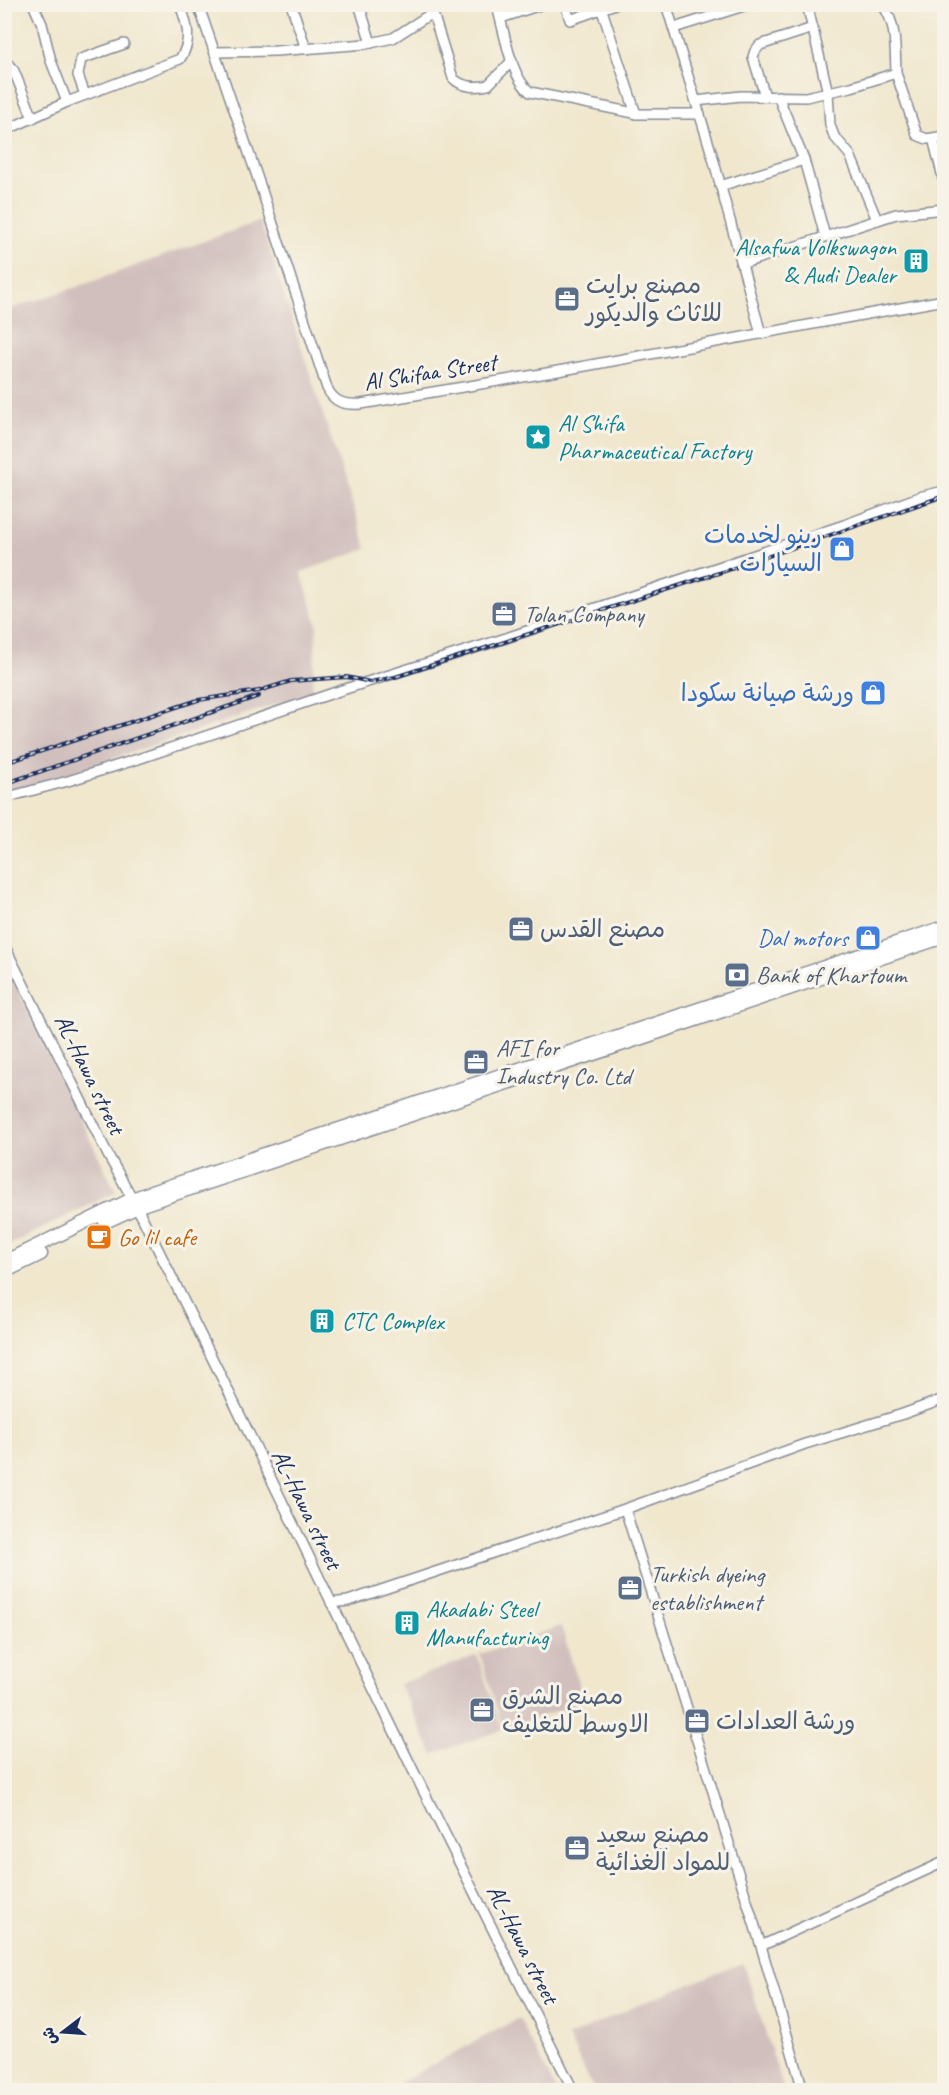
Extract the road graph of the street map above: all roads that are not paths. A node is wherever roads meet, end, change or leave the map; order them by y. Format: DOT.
graph roads {
  1 [pos="33,4"];
  2 [pos="180,4"];
  3 [pos="198,4"];
  4 [pos="291,4"];
  5 [pos="359,4"];
  6 [pos="496,4"];
  7 [pos="543,4"];
  8 [pos="565,4"];
  9 [pos="615,4"];
  10 [pos="666,4"];
  11 [pos="750,4"];
  12 [pos="807,4"];
  13 [pos="883,5"];
  14 [pos="600,7"];
  15 [pos="431,9"];
  16 [pos="501,18"];
  17 [pos="674,28"];
  18 [pos="813,28"];
  19 [pos="371,43"];
  20 [pos="124,44"];
  21 [pos="306,49"];
  22 [pos="215,52"];
  23 [pos="4,58"];
  24 [pos="512,61"];
  25 [pos="896,73"];
  26 [pos="828,93"];
  27 [pos="85,96"];
  28 [pos="765,96"];
  29 [pos="778,96"];
  30 [pos="696,101"];
  31 [pos="67,102"];
  32 [pos="636,114"];
  33 [pos="700,114"];
  34 [pos="33,118"];
  35 [pos="4,131"];
  36 [pos="941,137"];
  37 [pos="804,160"];
  38 [pos="945,182"];
  39 [pos="720,186"];
  40 [pos="945,209"];
  41 [pos="877,220"];
  42 [pos="825,236"];
  43 [pos="741,264"];
  44 [pos="945,300"];
  45 [pos="761,334"];
  46 [pos="945,491"];
  47 [pos="4,798"];
  48 [pos="945,927"];
  49 [pos="945,937"];
  50 [pos="4,945"];
  51 [pos="134,1203"];
  52 [pos="4,1262"];
  53 [pos="4,1272"];
  54 [pos="945,1399"];
  55 [pos="625,1509"];
  56 [pos="331,1603"];
  57 [pos="945,1862"];
  58 [pos="761,1946"];
  59 [pos="573,2091"];
  60 [pos="803,2091"];
  1 -- 31 [label="street"];
  2 -- 27 [label="street"];
  3 -- 22 [label="street, Al Shifaa Street"];
  4 -- 21 [label="street"];
  5 -- 19 [label="street"];
  6 -- 16 [label="street"];
  7 -- 16 [label="street"];
  8 -- 14 [label="street"];
  9 -- 14 [label="street"];
  10 -- 17 [label="street"];
  11 -- 17 [label="street"];
  12 -- 18 [label="street"];
  13 -- 25 [label="street"];
  14 -- 32 [label="street"];
  15 -- 19 [label="street"];
  15 -- 24 [label="street"];
  16 -- 24 [label="street"];
  17 -- 30 [label="street"];
  18 -- 26 [label="street"];
  18 -- 28 [label="street"];
  19 -- 21 [label="street"];
  20 -- 27 [label="street"];
  21 -- 22 [label="street"];
  22 -- 45 [label="street, Al Shifaa Street"];
  23 -- 34 [label="street"];
  24 -- 32 [label="street"];
  25 -- 26 [label="street"];
  25 -- 36 [label="street"];
  26 -- 29 [label="street"];
  26 -- 41 [label="street"];
  27 -- 31 [label="street"];
  28 -- 29 [label="street"];
  28 -- 30 [label="street"];
  29 -- 37 [label="street"];
  30 -- 33 [label="street"];
  31 -- 34 [label="street"];
  32 -- 33 [label="street"];
  33 -- 39 [label="street"];
  34 -- 35 [label="street"];
  36 -- 38 [label="street"];
  37 -- 39 [label="street"];
  37 -- 42 [label="street"];
  39 -- 43 [label="street"];
  40 -- 41 [label="street"];
  41 -- 42 [label="street"];
  42 -- 43 [label="street"];
  43 -- 45 [label="street"];
  44 -- 45 [label="street, Al Shifaa Street"];
  46 -- 47 [label="street"];
  48 -- 51 [label="main road"];
  49 -- 51 [label="main road"];
  50 -- 51 [label="street, AL-Hawa street"];
  51 -- 52 [label="main road"];
  51 -- 53 [label="main road"];
  51 -- 56 [label="street, AL-Hawa street"];
  54 -- 55 [label="street"];
  55 -- 56 [label="street"];
  55 -- 58 [label="street"];
  56 -- 59 [label="street, AL-Hawa street"];
  57 -- 58 [label="street"];
  58 -- 60 [label="street"];
}
